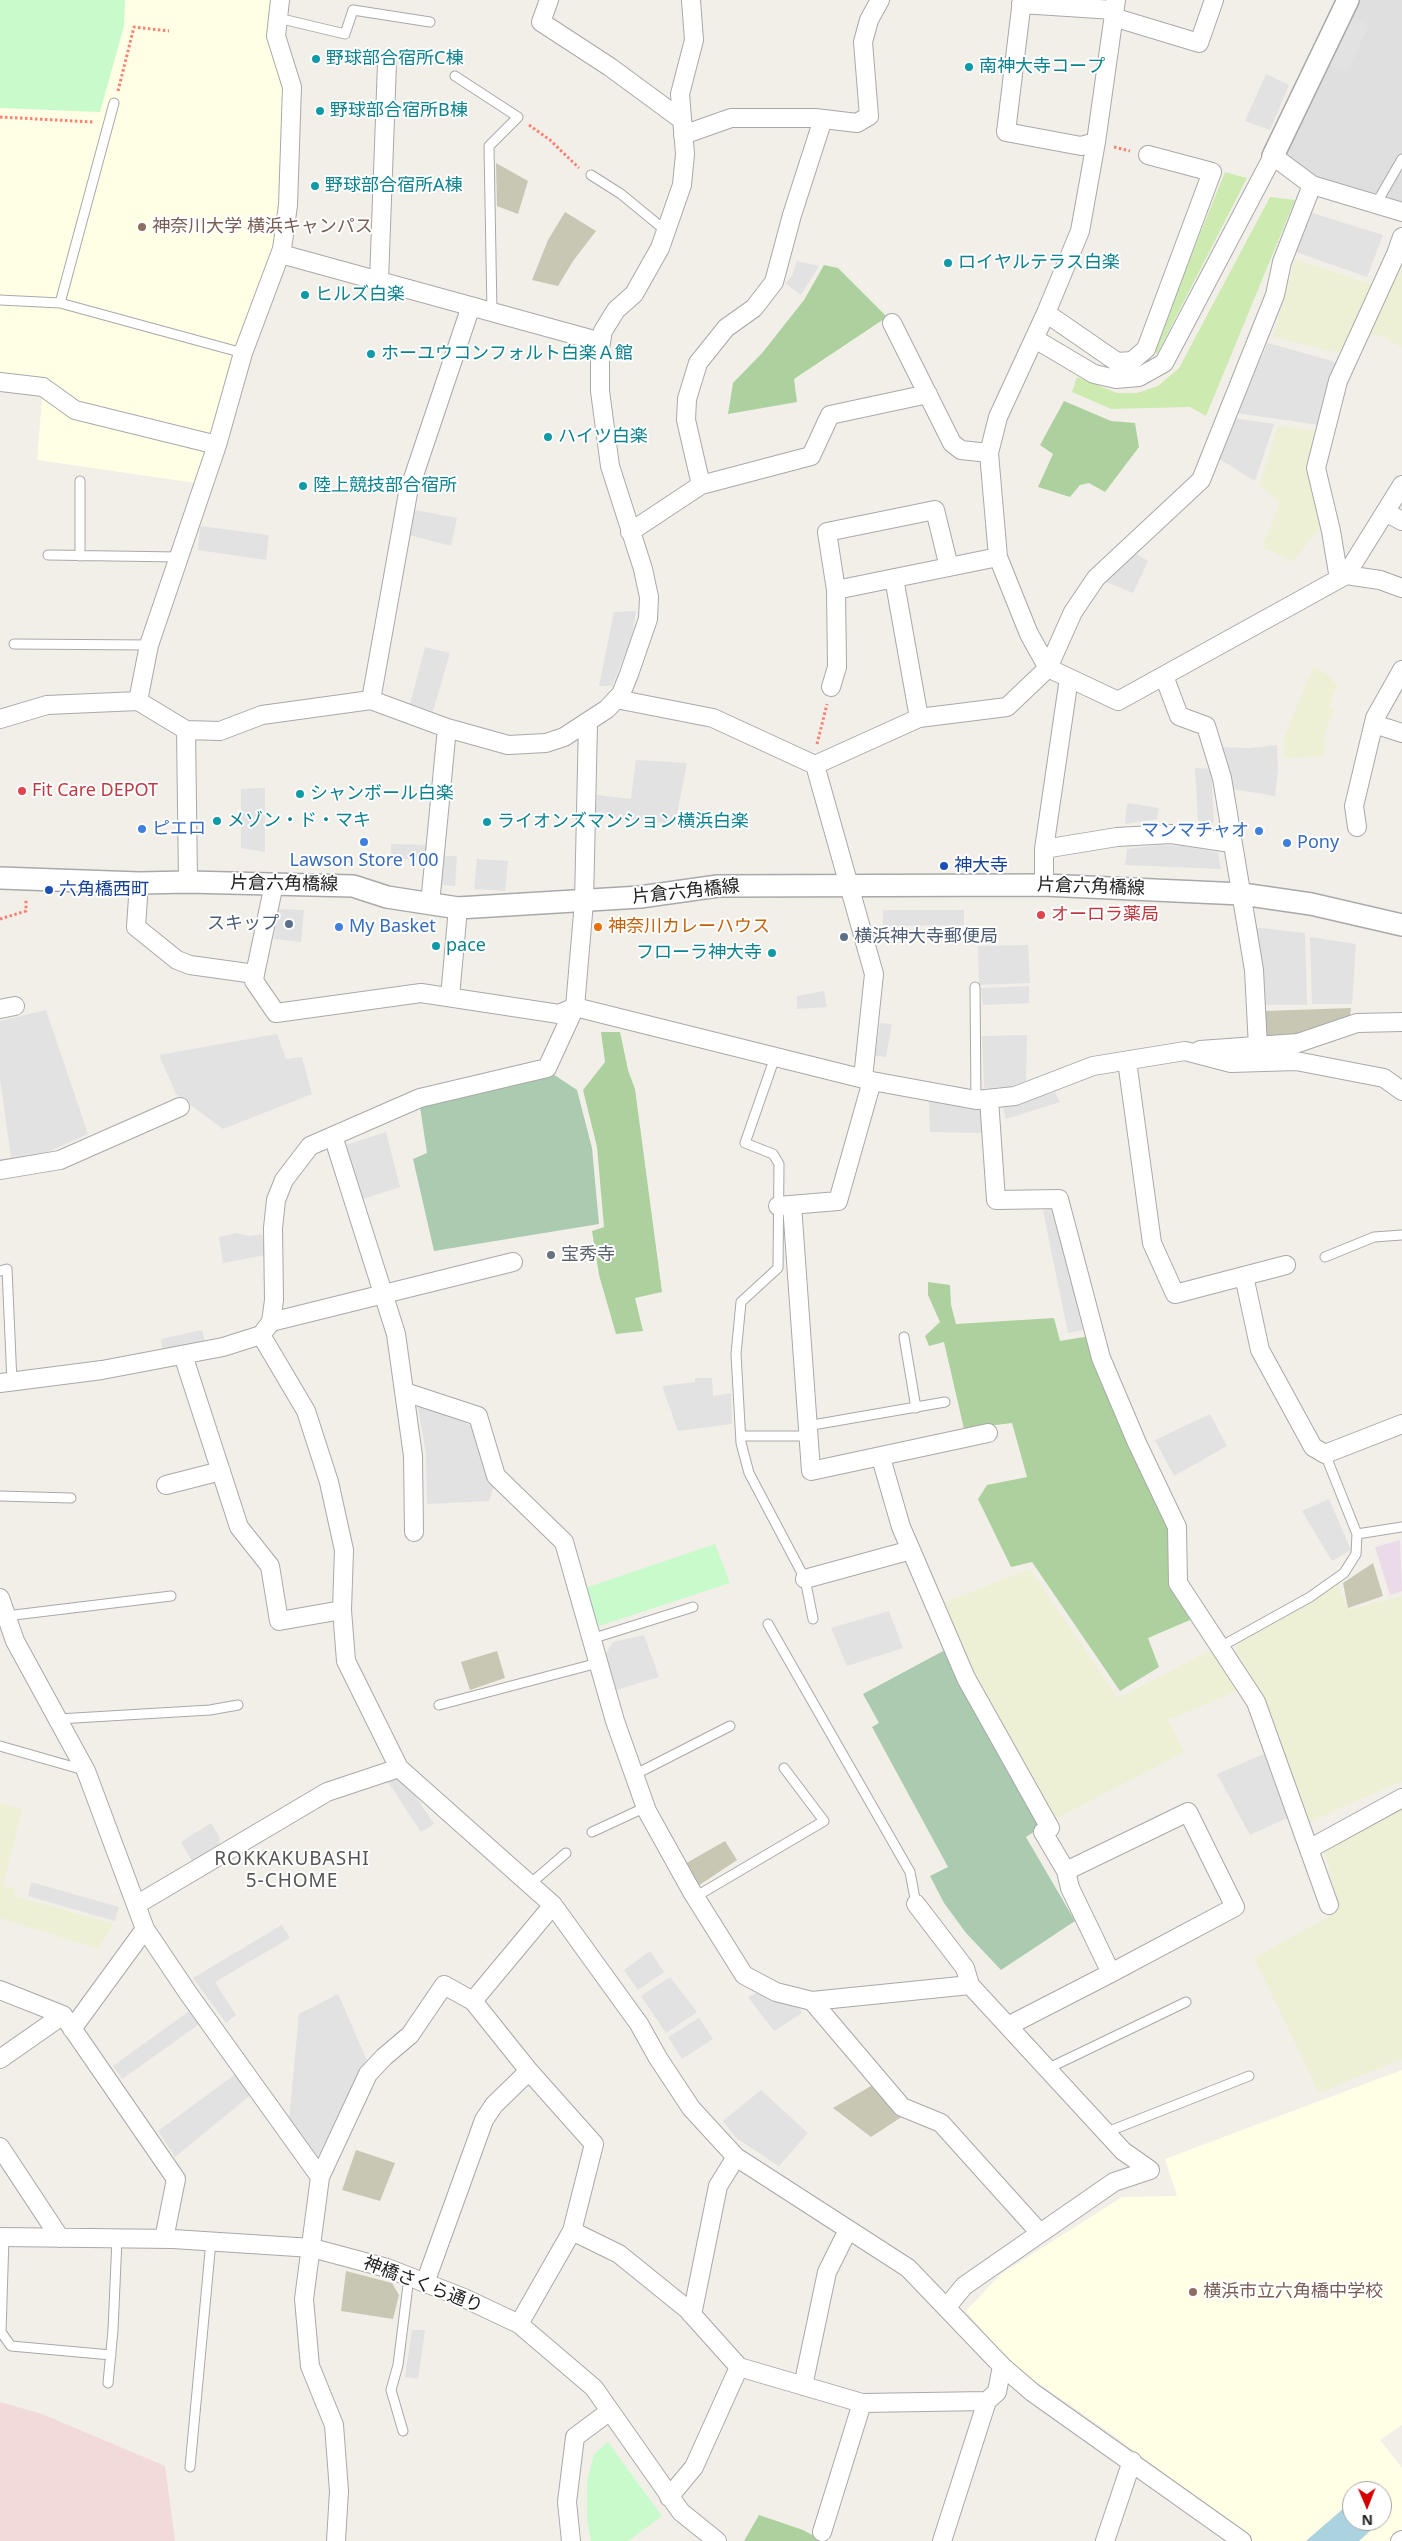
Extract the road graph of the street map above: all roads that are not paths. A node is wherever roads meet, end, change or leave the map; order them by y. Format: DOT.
graph roads {
  1 [pos="549,0"];
  2 [pos="691,0"];
  3 [pos="880,0"];
  4 [pos="1214,0"];
  5 [pos="1348,0"];
  6 [pos="1022,2"];
  7 [pos="279,9"];
  8 [pos="1114,9"];
  9 [pos="430,22"];
  10 [pos="388,63"];
  11 [pos="455,76"];
  12 [pos="114,103"];
  13 [pos="823,119"];
  14 [pos="683,127"];
  15 [pos="1096,142"];
  16 [pos="1148,155"];
  17 [pos="1273,156"];
  18 [pos="1402,159"];
  19 [pos="590,175"];
  20 [pos="1312,185"];
  21 [pos="1376,204"];
  22 [pos="1402,212"];
  23 [pos="666,231"];
  24 [pos="1402,237"];
  25 [pos="280,254"];
  26 [pos="379,281"];
  27 [pos="0,300"];
  28 [pos="60,303"];
  29 [pos="470,306"];
  30 [pos="492,312"];
  31 [pos="1046,313"];
  32 [pos="892,323"];
  33 [pos="1035,339"];
  34 [pos="601,342"];
  35 [pos="243,353"];
  36 [pos="0,382"];
  37 [pos="928,394"];
  38 [pos="216,444"];
  39 [pos="989,453"];
  40 [pos="80,481"];
  41 [pos="1402,485"];
  42 [pos="701,486"];
  43 [pos="1384,512"];
  44 [pos="1402,521"];
  45 [pos="630,532"];
  46 [pos="48,555"];
  47 [pos="80,556"];
  48 [pos="178,557"];
  49 [pos="998,557"];
  50 [pos="950,567"];
  51 [pos="1343,577"];
  52 [pos="894,578"];
  53 [pos="1402,588"];
  54 [pos="836,590"];
  55 [pos="14,644"];
  56 [pos="149,645"];
  57 [pos="1048,668"];
  58 [pos="1402,670"];
  59 [pos="1164,676"];
  60 [pos="1069,678"];
  61 [pos="831,687"];
  62 [pos="616,699"];
  63 [pos="371,700"];
  64 [pos="138,701"];
  65 [pos="919,718"];
  66 [pos="0,719"];
  67 [pos="588,723"];
  68 [pos="1374,724"];
  69 [pos="447,728"];
  70 [pos="186,730"];
  71 [pos="1402,733"];
  72 [pos="813,765"];
  73 [pos="1357,827"];
  74 [pos="1231,843"];
  75 [pos="1044,849"];
  76 [pos="0,878"];
  77 [pos="188,882"];
  78 [pos="139,883"];
  79 [pos="274,884"];
  80 [pos="851,885"];
  81 [pos="1044,885"];
  82 [pos="1242,894"];
  83 [pos="584,902"];
  84 [pos="430,904"];
  85 [pos="458,908"];
  86 [pos="1402,924"];
  87 [pos="255,974"];
  88 [pos="975,987"];
  89 [pos="450,997"];
  90 [pos="575,1008"];
  91 [pos="1402,1022"];
  92 [pos="1258,1047"];
  93 [pos="1185,1051"];
  94 [pos="775,1057"];
  95 [pos="1127,1061"];
  96 [pos="867,1079"];
  97 [pos="1402,1091"];
  98 [pos="982,1100"];
  99 [pos="180,1107"];
  100 [pos="333,1136"];
  101 [pos="0,1170"];
  102 [pos="786,1206"];
  103 [pos="1402,1235"];
  104 [pos="1325,1257"];
  105 [pos="513,1262"];
  106 [pos="1286,1265"];
  107 [pos="0,1271"];
  108 [pos="1244,1276"];
  109 [pos="383,1293"];
  110 [pos="266,1329"];
  111 [pos="904,1337"];
  112 [pos="183,1355"];
  113 [pos="6,1383"];
  114 [pos="405,1392"];
  115 [pos="946,1402"];
  116 [pos="916,1408"];
  117 [pos="1402,1424"];
  118 [pos="808,1431"];
  119 [pos="988,1433"];
  120 [pos="741,1436"];
  121 [pos="1324,1454"];
  122 [pos="881,1458"];
  123 [pos="221,1471"];
  124 [pos="166,1485"];
  125 [pos="0,1496"];
  126 [pos="71,1498"];
  127 [pos="1402,1527"];
  128 [pos="414,1532"];
  129 [pos="1357,1534"];
  130 [pos="911,1550"];
  131 [pos="805,1579"];
  132 [pos="171,1596"];
  133 [pos="0,1598"];
  134 [pos="694,1607"];
  135 [pos="342,1610"];
  136 [pos="6,1616"];
  137 [pos="813,1619"];
  138 [pos="768,1624"];
  139 [pos="591,1639"];
  140 [pos="1220,1647"];
  141 [pos="598,1663"];
  142 [pos="238,1705"];
  143 [pos="439,1705"];
  144 [pos="58,1719"];
  145 [pos="730,1726"];
  146 [pos="0,1746"];
  147 [pos="400,1768"];
  148 [pos="784,1768"];
  149 [pos="86,1771"];
  150 [pos="634,1775"];
  151 [pos="1402,1798"];
  152 [pos="646,1807"];
  153 [pos="592,1832"];
  154 [pos="1309,1849"];
  155 [pos="566,1852"];
  156 [pos="1066,1871"];
  157 [pos="530,1884"];
  158 [pos="695,1897"];
  159 [pos="136,1904"];
  160 [pos="916,1904"];
  161 [pos="553,1905"];
  162 [pos="1329,1905"];
  163 [pos="145,1929"];
  164 [pos="1111,1973"];
  165 [pos="970,1984"];
  166 [pos="0,1990"];
  167 [pos="473,2001"];
  168 [pos="812,2001"];
  169 [pos="1186,2002"];
  170 [pos="67,2022"];
  171 [pos="1008,2026"];
  172 [pos="0,2059"];
  173 [pos="1049,2068"];
  174 [pos="529,2071"];
  175 [pos="1249,2076"];
  176 [pos="1108,2132"];
  177 [pos="0,2147"];
  178 [pos="736,2157"];
  179 [pos="320,2177"];
  180 [pos="848,2230"];
  181 [pos="572,2231"];
  182 [pos="1040,2233"];
  183 [pos="2,2237"];
  184 [pos="60,2238"];
  185 [pos="117,2239"];
  186 [pos="164,2239"];
  187 [pos="211,2241"];
  188 [pos="312,2248"];
  189 [pos="409,2277"];
  190 [pos="425,2283"];
  191 [pos="946,2308"];
  192 [pos="692,2315"];
  193 [pos="519,2324"];
  194 [pos="111,2355"];
  195 [pos="1002,2366"];
  196 [pos="739,2367"];
  197 [pos="108,2383"];
  198 [pos="803,2386"];
  199 [pos="987,2401"];
  200 [pos="862,2403"];
  201 [pos="610,2411"];
  202 [pos="403,2430"];
  203 [pos="1132,2461"];
  204 [pos="190,2467"];
  205 [pos="670,2497"];
  206 [pos="822,2532"];
  207 [pos="336,2541"];
  208 [pos="571,2541"];
  209 [pos="717,2541"];
  210 [pos="942,2541"];
  211 [pos="1105,2541"];
  212 [pos="1242,2541"];
  1 -- 14 [label="street"];
  2 -- 14 [label="street"];
  3 -- 13 [label="street"];
  4 -- 8 [label="street"];
  5 -- 17 [label="street"];
  6 -- 8 [label="street"];
  6 -- 15 [label="street"];
  7 -- 9 [label="lane"];
  7 -- 25 [label="street"];
  8 -- 15 [label="street"];
  10 -- 26 [label="street"];
  11 -- 30 [label="lane"];
  12 -- 28 [label="lane"];
  13 -- 14 [label="street"];
  13 -- 42 [label="street"];
  14 -- 23 [label="street"];
  15 -- 31 [label="street"];
  16 -- 31 [label="street"];
  17 -- 20 [label="street"];
  17 -- 33 [label="street"];
  18 -- 21 [label="lane"];
  19 -- 23 [label="lane"];
  20 -- 21 [label="street"];
  20 -- 57 [label="street"];
  21 -- 22 [label="street"];
  23 -- 34 [label="street"];
  24 -- 51 [label="street"];
  25 -- 26 [label="street"];
  25 -- 35 [label="street"];
  26 -- 29 [label="street"];
  27 -- 28 [label="lane"];
  28 -- 35 [label="lane"];
  29 -- 30 [label="street"];
  29 -- 63 [label="street"];
  30 -- 34 [label="street"];
  31 -- 33 [label="street"];
  32 -- 37 [label="street"];
  33 -- 39 [label="street"];
  34 -- 45 [label="street"];
  35 -- 38 [label="street"];
  36 -- 38 [label="street"];
  37 -- 39 [label="street"];
  37 -- 42 [label="street"];
  38 -- 48 [label="street"];
  39 -- 49 [label="street"];
  40 -- 47 [label="lane"];
  41 -- 43 [label="street"];
  42 -- 45 [label="street"];
  43 -- 44 [label="street"];
  43 -- 51 [label="street"];
  45 -- 62 [label="street"];
  46 -- 47 [label="lane"];
  47 -- 48 [label="lane"];
  48 -- 56 [label="street"];
  49 -- 50 [label="street"];
  49 -- 57 [label="street"];
  50 -- 52 [label="street"];
  50 -- 54 [label="street"];
  51 -- 53 [label="street"];
  51 -- 59 [label="street"];
  52 -- 54 [label="street"];
  52 -- 65 [label="street"];
  54 -- 61 [label="street"];
  55 -- 56 [label="lane"];
  56 -- 64 [label="street"];
  57 -- 60 [label="street"];
  57 -- 65 [label="street"];
  58 -- 68 [label="street"];
  59 -- 60 [label="street"];
  59 -- 74 [label="street"];
  60 -- 75 [label="street"];
  62 -- 67 [label="street"];
  62 -- 72 [label="street"];
  63 -- 69 [label="street"];
  63 -- 70 [label="street"];
  64 -- 66 [label="street"];
  64 -- 70 [label="street"];
  65 -- 72 [label="street"];
  67 -- 69 [label="street"];
  67 -- 83 [label="street"];
  68 -- 71 [label="street"];
  68 -- 73 [label="street"];
  69 -- 84 [label="street"];
  70 -- 77 [label="street"];
  72 -- 80 [label="street"];
  74 -- 75 [label="street"];
  74 -- 82 [label="street"];
  75 -- 81 [label="street"];
  76 -- 78 [label="street, 片倉六角橋線"];
  77 -- 78 [label="street, 片倉六角橋線"];
  77 -- 79 [label="street, 片倉六角橋線"];
  78 -- 87 [label="street"];
  79 -- 84 [label="street, 片倉六角橋線"];
  79 -- 87 [label="street"];
  80 -- 81 [label="street, 片倉六角橋線"];
  80 -- 83 [label="street, 片倉六角橋線"];
  80 -- 96 [label="street"];
  81 -- 82 [label="street, 片倉六角橋線"];
  82 -- 86 [label="street, 片倉六角橋線"];
  82 -- 92 [label="street"];
  83 -- 85 [label="street, 片倉六角橋線"];
  83 -- 90 [label="street"];
  84 -- 85 [label="street, 片倉六角橋線"];
  85 -- 89 [label="street"];
  87 -- 89 [label="street"];
  88 -- 98 [label="lane"];
  89 -- 90 [label="street"];
  90 -- 94 [label="street"];
  90 -- 100 [label="street"];
  91 -- 92 [label="street"];
  92 -- 93 [label="street"];
  93 -- 95 [label="street"];
  93 -- 97 [label="street"];
  94 -- 96 [label="street"];
  94 -- 102 [label="lane"];
  95 -- 98 [label="street"];
  95 -- 108 [label="street"];
  96 -- 98 [label="street"];
  96 -- 102 [label="street"];
  98 -- 140 [label="street"];
  99 -- 101 [label="street"];
  100 -- 109 [label="street"];
  100 -- 110 [label="street"];
  102 -- 118 [label="street"];
  102 -- 120 [label="lane"];
  103 -- 104 [label="lane"];
  105 -- 109 [label="street"];
  106 -- 108 [label="street"];
  107 -- 113 [label="lane"];
  108 -- 121 [label="street"];
  109 -- 110 [label="street"];
  109 -- 114 [label="street"];
  110 -- 112 [label="street"];
  110 -- 135 [label="street"];
  111 -- 116 [label="lane"];
  112 -- 113 [label="street"];
  112 -- 123 [label="street"];
  114 -- 128 [label="street"];
  114 -- 139 [label="street"];
  115 -- 116 [label="lane"];
  116 -- 118 [label="lane"];
  117 -- 121 [label="street"];
  118 -- 120 [label="lane"];
  118 -- 122 [label="street"];
  119 -- 122 [label="street"];
  120 -- 131 [label="lane"];
  121 -- 129 [label="lane"];
  122 -- 130 [label="street"];
  123 -- 124 [label="street"];
  123 -- 135 [label="street"];
  125 -- 126 [label="lane"];
  127 -- 129 [label="lane"];
  129 -- 140 [label="lane"];
  130 -- 131 [label="street"];
  130 -- 156 [label="street"];
  131 -- 137 [label="lane"];
  132 -- 136 [label="lane"];
  133 -- 136 [label="street"];
  134 -- 139 [label="lane"];
  135 -- 147 [label="street"];
  136 -- 144 [label="street"];
  138 -- 160 [label="lane"];
  139 -- 141 [label="street"];
  140 -- 154 [label="street"];
  141 -- 143 [label="lane"];
  141 -- 150 [label="street"];
  142 -- 144 [label="lane"];
  144 -- 149 [label="street"];
  145 -- 150 [label="lane"];
  146 -- 149 [label="lane"];
  147 -- 157 [label="street"];
  147 -- 159 [label="street"];
  148 -- 158 [label="lane"];
  149 -- 159 [label="street"];
  150 -- 152 [label="street"];
  151 -- 154 [label="street"];
  152 -- 153 [label="lane"];
  152 -- 158 [label="street"];
  154 -- 162 [label="street"];
  155 -- 157 [label="lane"];
  156 -- 164 [label="street"];
  156 -- 164 [label="street"];
  157 -- 161 [label="street"];
  158 -- 168 [label="street"];
  159 -- 163 [label="street"];
  160 -- 165 [label="street"];
  161 -- 167 [label="street"];
  161 -- 178 [label="street"];
  163 -- 170 [label="street"];
  163 -- 179 [label="street"];
  164 -- 171 [label="street"];
  165 -- 168 [label="street"];
  165 -- 171 [label="street"];
  166 -- 170 [label="street"];
  167 -- 174 [label="street"];
  167 -- 179 [label="street"];
  168 -- 182 [label="street"];
  169 -- 173 [label="lane"];
  170 -- 172 [label="street"];
  170 -- 186 [label="street"];
  171 -- 173 [label="street"];
  173 -- 176 [label="street"];
  174 -- 181 [label="street"];
  174 -- 190 [label="street"];
  175 -- 176 [label="lane"];
  176 -- 182 [label="street"];
  177 -- 184 [label="street"];
  178 -- 180 [label="street"];
  178 -- 192 [label="street"];
  179 -- 188 [label="street"];
  180 -- 191 [label="street"];
  180 -- 198 [label="street"];
  181 -- 192 [label="street"];
  181 -- 193 [label="street"];
  182 -- 191 [label="street"];
  183 -- 184 [label="street, 神橋さくら通り"];
  183 -- 194 [label="lane"];
  184 -- 185 [label="street, 神橋さくら通り"];
  185 -- 186 [label="street, 神橋さくら通り"];
  185 -- 194 [label="lane"];
  186 -- 187 [label="street, 神橋さくら通り"];
  187 -- 188 [label="street, 神橋さくら通り"];
  187 -- 204 [label="lane"];
  188 -- 189 [label="street, 神橋さくら通り"];
  188 -- 207 [label="street"];
  189 -- 190 [label="street, 神橋さくら通り"];
  189 -- 202 [label="lane"];
  190 -- 193 [label="street, 神橋さくら通り"];
  191 -- 195 [label="street"];
  192 -- 196 [label="street"];
  193 -- 201 [label="street, 神橋さくら通り"];
  194 -- 197 [label="lane"];
  195 -- 199 [label="street"];
  195 -- 203 [label="street"];
  196 -- 198 [label="street"];
  196 -- 205 [label="street"];
  198 -- 200 [label="street"];
  199 -- 200 [label="street"];
  199 -- 210 [label="street"];
  200 -- 206 [label="street"];
  201 -- 205 [label="street, 神橋さくら通り"];
  201 -- 208 [label="street"];
  203 -- 211 [label="street"];
  203 -- 212 [label="street"];
  205 -- 209 [label="street, 神橋さくら通り"];
}
